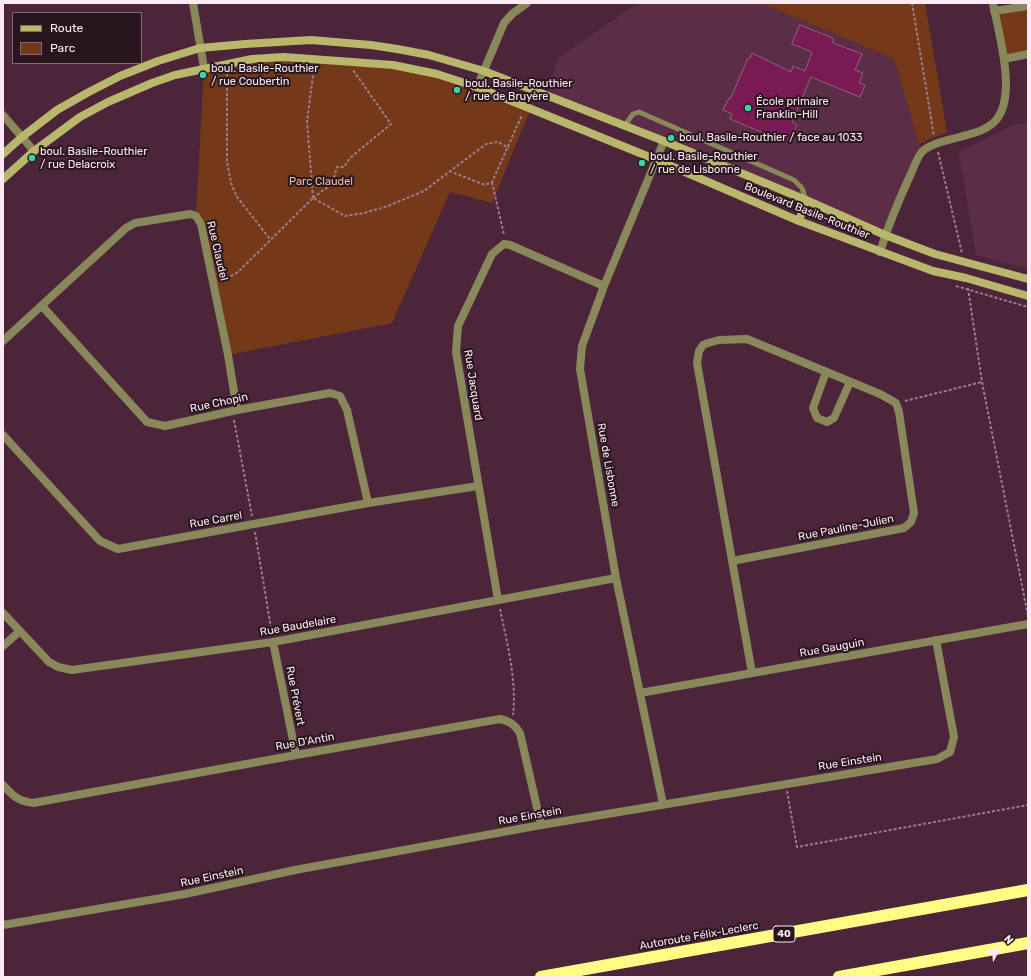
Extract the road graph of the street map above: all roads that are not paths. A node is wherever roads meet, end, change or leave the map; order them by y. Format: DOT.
graph roads {
  1 [pos="193,3"];
  2 [pos="528,3"];
  3 [pos="1028,6"];
  4 [pos="993,7"];
  5 [pos="200,48"];
  6 [pos="1028,54"];
  7 [pos="1004,59"];
  8 [pos="204,68"];
  9 [pos="484,71"];
  10 [pos="477,86"];
  11 [pos="3,115"];
  12 [pos="625,125"];
  13 [pos="22,137"];
  14 [pos="664,141"];
  15 [pos="34,151"];
  16 [pos="3,154"];
  17 [pos="657,160"];
  18 [pos="3,179"];
  19 [pos="806,200"];
  20 [pos="799,221"];
  21 [pos="885,235"];
  22 [pos="880,252"];
  23 [pos="1028,279"];
  24 [pos="604,286"];
  25 [pos="1028,296"];
  26 [pos="42,306"];
  27 [pos="3,341"];
  28 [pos="826,372"];
  29 [pos="850,382"];
  30 [pos="237,410"];
  31 [pos="3,435"];
  32 [pos="478,486"];
  33 [pos="368,503"];
  34 [pos="732,561"];
  35 [pos="616,578"];
  36 [pos="498,600"];
  37 [pos="3,613"];
  38 [pos="1028,624"];
  39 [pos="20,631"];
  40 [pos="936,640"];
  41 [pos="273,642"];
  42 [pos="3,646"];
  43 [pos="752,673"];
  44 [pos="640,693"];
  45 [pos="296,755"];
  46 [pos="3,785"];
  47 [pos="663,804"];
  48 [pos="541,825"];
  49 [pos="1028,890"];
  50 [pos="3,925"];
  51 [pos="1028,943"];
  52 [pos="541,977"];
  53 [pos="839,977"];
  1 -- 5 [label="street"];
  2 -- 9 [label="street"];
  3 -- 4 [label="street"];
  4 -- 7 [label="street"];
  5 -- 8 [label="street"];
  5 -- 9 [label="street, Boulevard Basile-Routhier"];
  5 -- 13 [label="street, Boulevard Basile-Routhier"];
  6 -- 7 [label="street"];
  7 -- 21 [label="street"];
  8 -- 10 [label="street, Boulevard Basile-Routhier"];
  8 -- 15 [label="street, Boulevard Basile-Routhier"];
  9 -- 10 [label="street"];
  9 -- 12 [label="street, Boulevard Basile-Routhier"];
  10 -- 17 [label="street, Boulevard Basile-Routhier"];
  11 -- 13 [label="street"];
  12 -- 14 [label="street, Boulevard Basile-Routhier"];
  12 -- 19 [label="lane"];
  13 -- 15 [label="street"];
  13 -- 16 [label="street, Boulevard Basile-Routhier"];
  14 -- 17 [label="street, Rue de Lisbonne"];
  14 -- 19 [label="street, Boulevard Basile-Routhier"];
  15 -- 18 [label="street, Boulevard Basile-Routhier"];
  17 -- 20 [label="street, Boulevard Basile-Routhier"];
  17 -- 24 [label="street, Rue de Lisbonne"];
  19 -- 20 [label="street"];
  19 -- 21 [label="street, Boulevard Basile-Routhier"];
  20 -- 22 [label="street, Boulevard Basile-Routhier"];
  21 -- 22 [label="street"];
  21 -- 23 [label="street, Boulevard Basile-Routhier"];
  22 -- 25 [label="street, Boulevard Basile-Routhier"];
  24 -- 32 [label="street, Rue Jacquard"];
  24 -- 35 [label="street, Rue de Lisbonne"];
  26 -- 27 [label="street, Rue Claudel"];
  26 -- 30 [label="street, Rue Chopin"];
  26 -- 30 [label="street, Rue Claudel"];
  28 -- 29 [label="street"];
  28 -- 29 [label="street"];
  28 -- 34 [label="street"];
  29 -- 34 [label="street, Rue Pauline-Julien"];
  30 -- 33 [label="street, Rue Chopin"];
  31 -- 33 [label="street, Rue Carrel"];
  32 -- 33 [label="street, Rue Carrel"];
  32 -- 36 [label="street, Rue Jacquard"];
  34 -- 43 [label="street"];
  35 -- 36 [label="street, Rue Baudelaire"];
  35 -- 44 [label="street, Rue de Lisbonne"];
  36 -- 41 [label="street, Rue Baudelaire"];
  37 -- 39 [label="street, Rue Baudelaire"];
  38 -- 40 [label="street, Rue Gauguin"];
  39 -- 41 [label="street, Rue Baudelaire"];
  39 -- 42 [label="street"];
  40 -- 43 [label="street, Rue Gauguin"];
  40 -- 47 [label="street, Rue Einstein"];
  41 -- 45 [label="street, Rue Prévert"];
  43 -- 44 [label="street, Rue Gauguin"];
  44 -- 47 [label="street, Rue de Lisbonne"];
  45 -- 46 [label="street, Rue D'Antin"];
  45 -- 48 [label="street, Rue D'Antin"];
  47 -- 48 [label="street, Rue Einstein"];
  48 -- 50 [label="street, Rue Einstein"];
  49 -- 52 [label="highway, Autoroute Félix-Leclerc / 40"];
  51 -- 53 [label="highway"];
}
